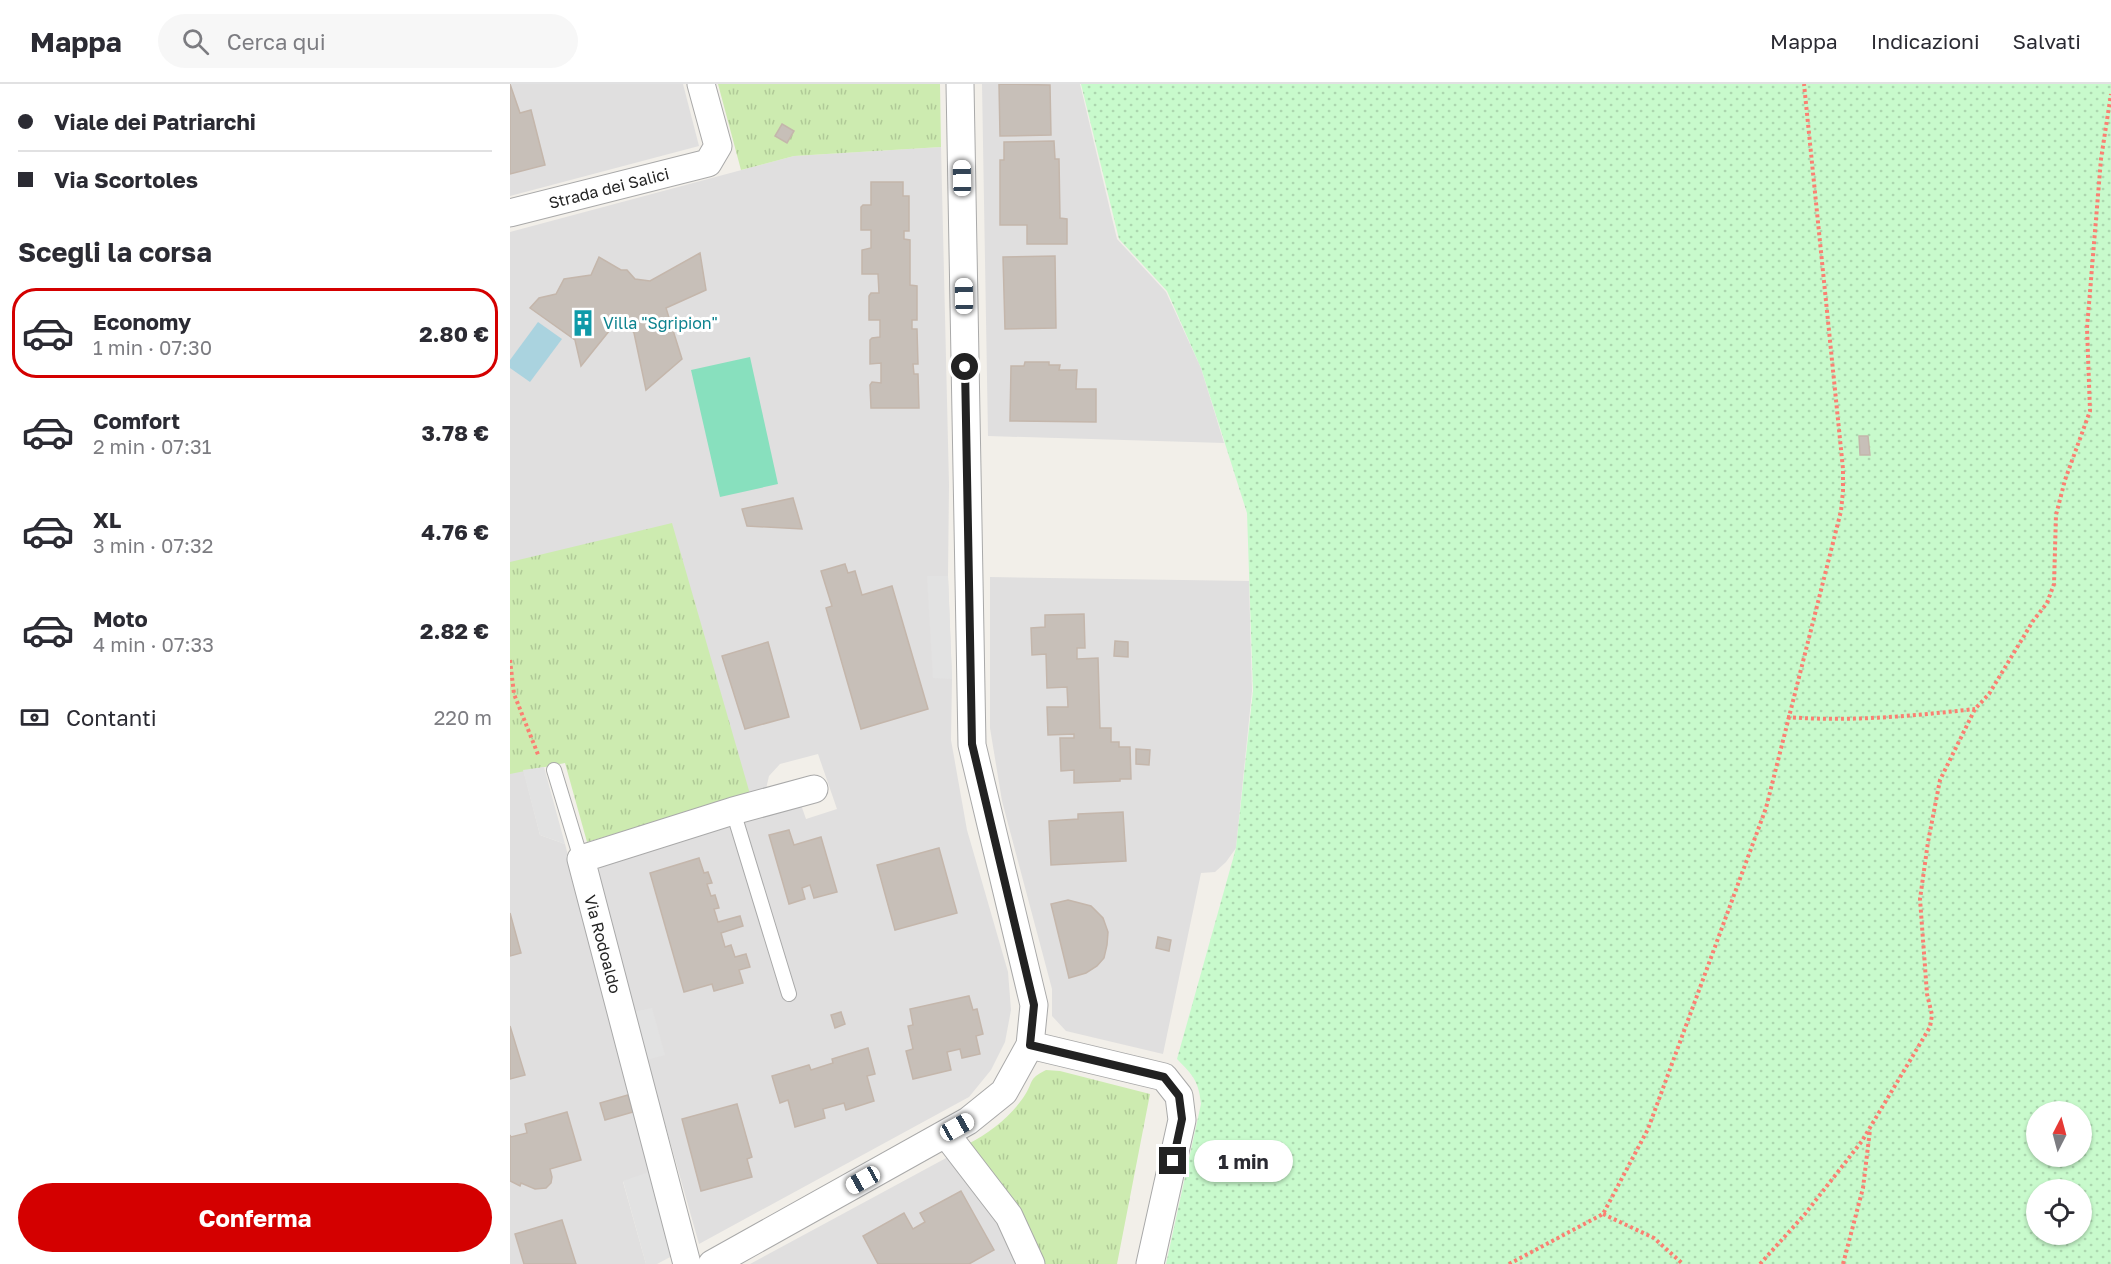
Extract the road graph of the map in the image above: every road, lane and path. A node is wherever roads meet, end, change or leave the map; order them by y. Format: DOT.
graph roads {
  1 [pos="701,84"];
  2 [pos="960,84"];
  3 [pos="1803,84"];
  4 [pos="2111,94"];
  5 [pos="510,213"];
  6 [pos="510,660"];
  7 [pos="1975,709"];
  8 [pos="1787,717"];
  9 [pos="554,770"];
  10 [pos="814,789"];
  11 [pos="734,811"];
  12 [pos="581,859"];
  13 [pos="789,994"];
  14 [pos="1030,1045"];
  15 [pos="1871,1126"];
  16 [pos="946,1134"];
  17 [pos="1603,1214"];
  18 [pos="687,1264"];
  19 [pos="712,1264"];
  20 [pos="1031,1264"];
  21 [pos="1150,1264"];
  22 [pos="1509,1264"];
  23 [pos="1683,1264"];
  24 [pos="1760,1264"];
  25 [pos="1843,1264"];
  1 -- 5 [label="street, Strada dei Salici"];
  2 -- 14 [label="street"];
  3 -- 8 [label="path"];
  4 -- 7 [label="path"];
  6 -- 9 [label="path"];
  7 -- 8 [label="path"];
  7 -- 15 [label="path"];
  8 -- 17 [label="path"];
  9 -- 12 [label="lane"];
  10 -- 11 [label="street"];
  11 -- 12 [label="street"];
  11 -- 13 [label="lane"];
  12 -- 18 [label="street, Via Rodoaldo"];
  14 -- 16 [label="street"];
  14 -- 21 [label="street"];
  15 -- 24 [label="path"];
  15 -- 25 [label="path"];
  16 -- 19 [label="street"];
  16 -- 20 [label="street"];
  17 -- 22 [label="path"];
  17 -- 23 [label="path"];
}
